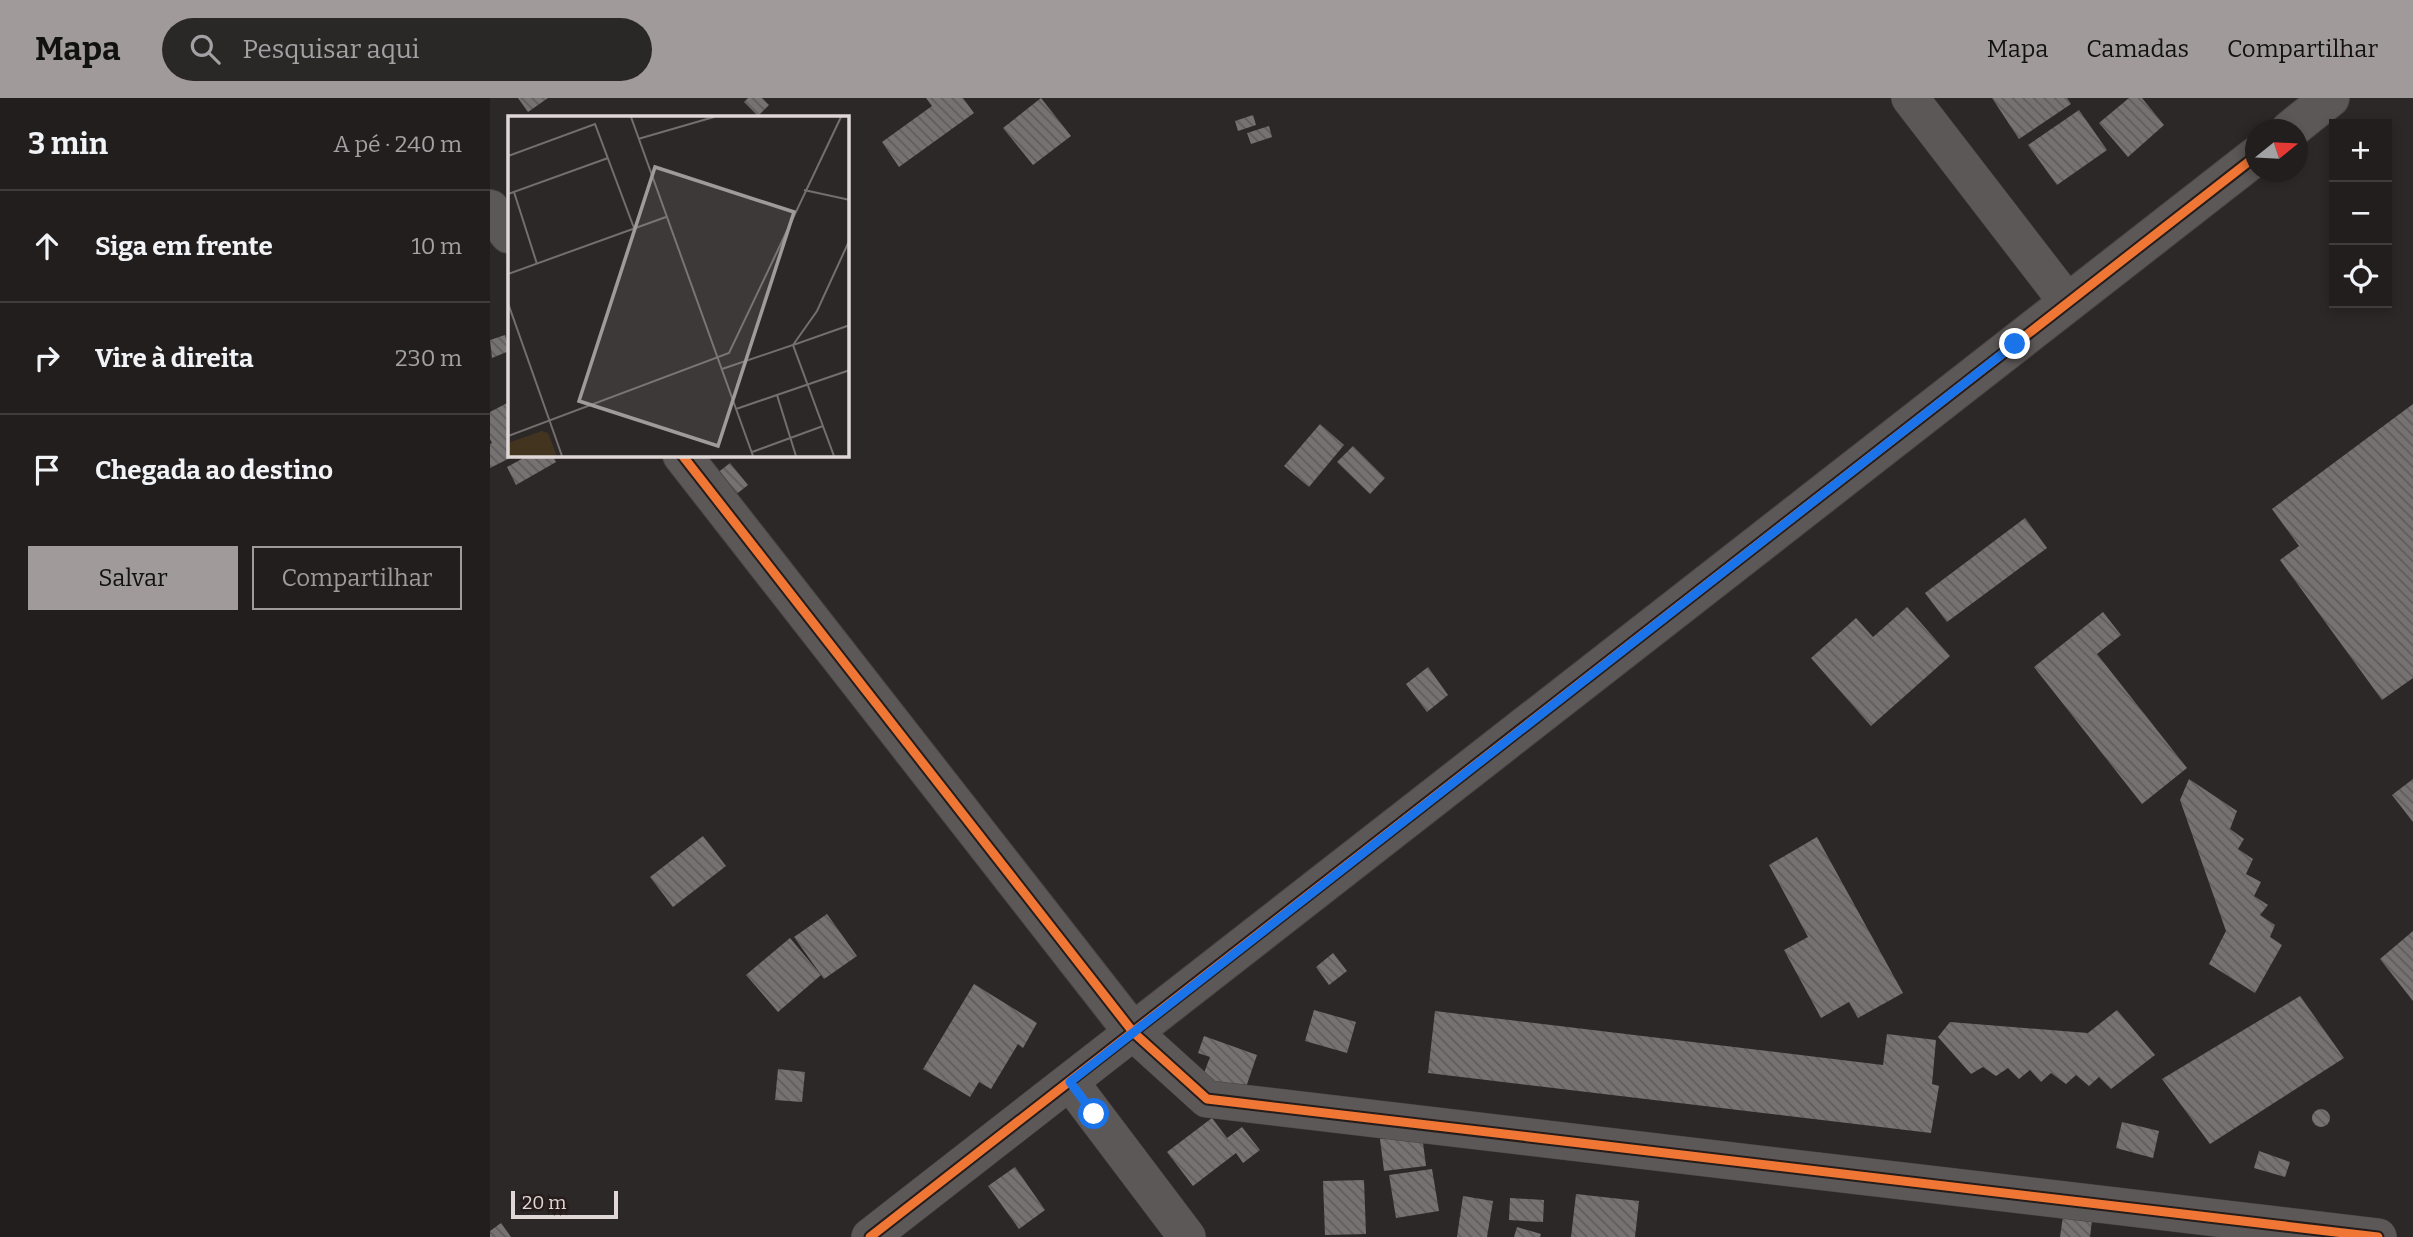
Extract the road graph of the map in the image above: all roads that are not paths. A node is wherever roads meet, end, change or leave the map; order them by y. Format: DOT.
graph roads {
  1 [pos="1910,98"];
  2 [pos="2330,98"];
  3 [pos="2304,119"];
  4 [pos="2245,165"];
  5 [pos="490,209"];
  6 [pos="508,233"];
  7 [pos="2068,303"];
  8 [pos="684,457"];
  9 [pos="1133,1032"];
  10 [pos="1070,1082"];
  11 [pos="870,1237"];
  12 [pos="1188,1237"];
  13 [pos="2378,1237"];
  1 -- 7 [label="street"];
  2 -- 3 [label="street"];
  4 -- 7 [label="street"];
  5 -- 6 [label="street"];
  7 -- 9 [label="street"];
  8 -- 9 [label="street"];
  9 -- 10 [label="street"];
  9 -- 13 [label="street"];
  10 -- 11 [label="street"];
  10 -- 12 [label="street"];
}
